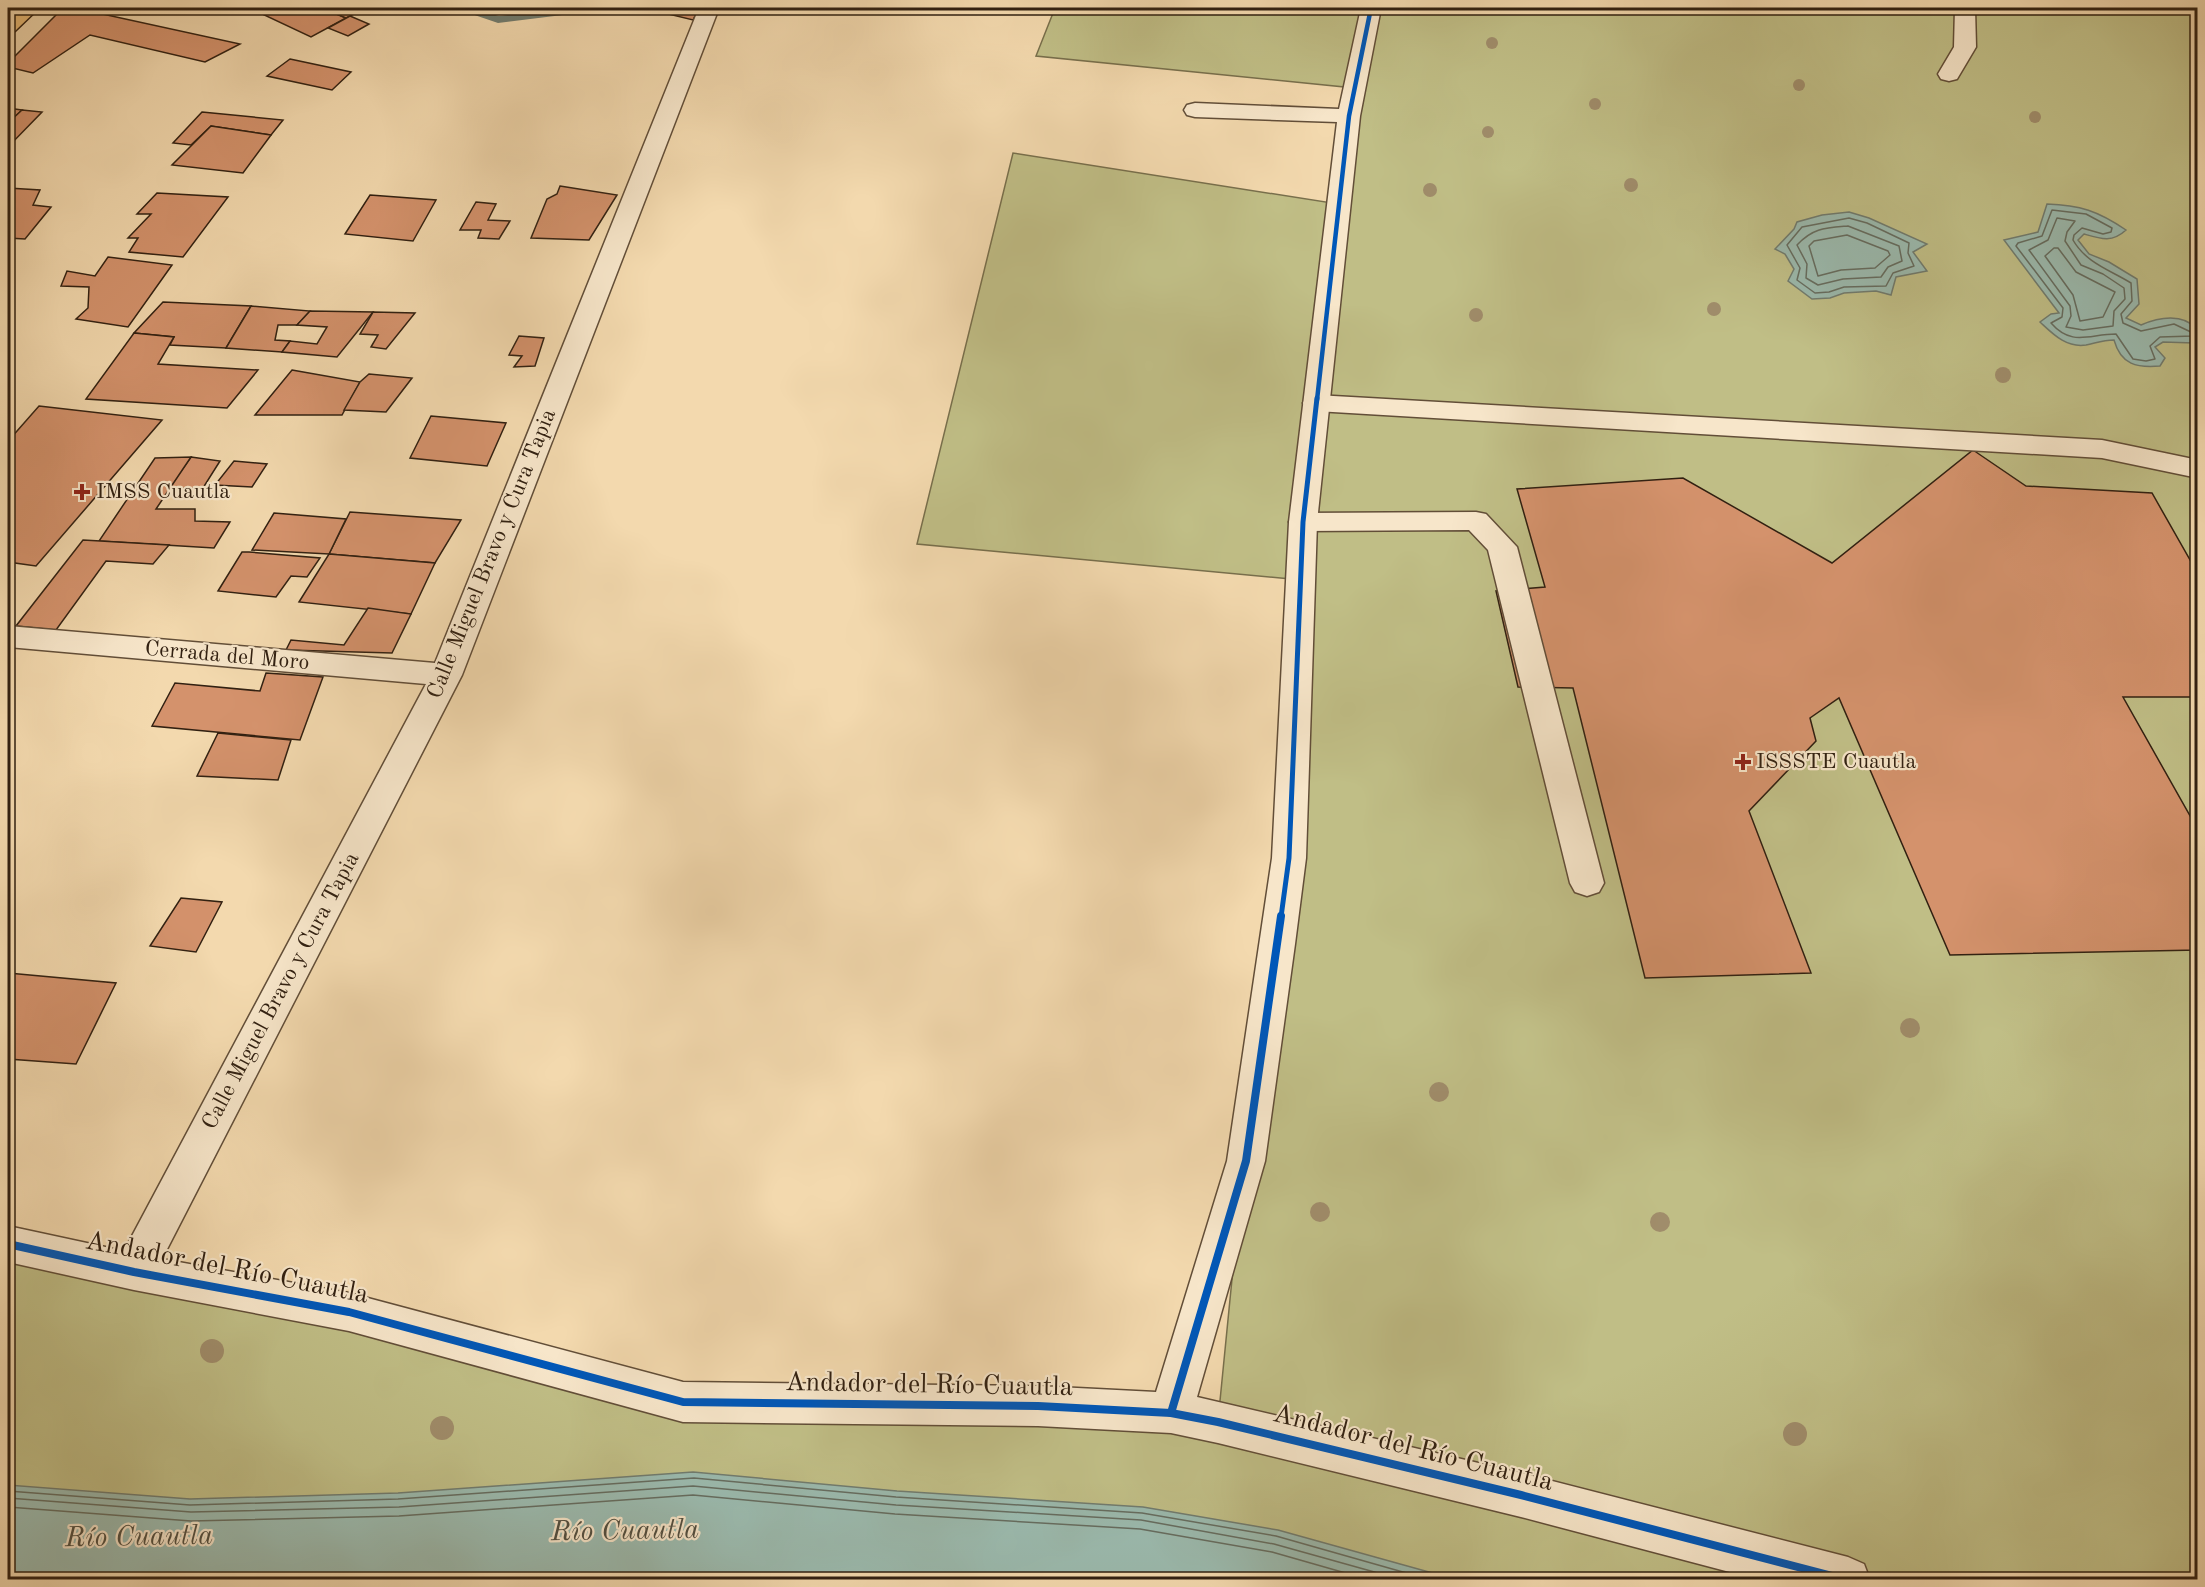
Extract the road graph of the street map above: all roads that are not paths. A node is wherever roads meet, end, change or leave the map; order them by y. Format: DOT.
graph roads {
  1 [pos="29,8"];
  2 [pos="709,8"];
  3 [pos="1371,8"];
  4 [pos="1965,8"];
  5 [pos="8,27"];
  6 [pos="1949,74"];
  7 [pos="1195,110"];
  8 [pos="1349,116"];
  9 [pos="1316,403"];
  10 [pos="2198,469"];
  11 [pos="1303,522"];
  12 [pos="8,636"];
  13 [pos="446,675"];
  14 [pos="1587,883"];
  15 [pos="8,1244"];
  16 [pos="134,1272"];
  17 [pos="1171,1413"];
  18 [pos="1848,1580"];
  1 -- 5 [label="main road"];
  2 -- 13 [label="street, Calle Miguel Bravo y Cura Tapia"];
  3 -- 8 [label="street"];
  4 -- 6 [label="street"];
  7 -- 8 [label="street"];
  8 -- 9 [label="street"];
  9 -- 10 [label="street"];
  9 -- 11 [label="street"];
  11 -- 14 [label="street"];
  11 -- 17 [label="street"];
  12 -- 13 [label="street, Cerrada del Moro"];
  13 -- 16 [label="street, Calle Miguel Bravo y Cura Tapia"];
  15 -- 16 [label="street, Andador del Río Cuautla"];
  16 -- 17 [label="street, Andador del Río Cuautla"];
  17 -- 18 [label="street, Andador del Río Cuautla"];
}
